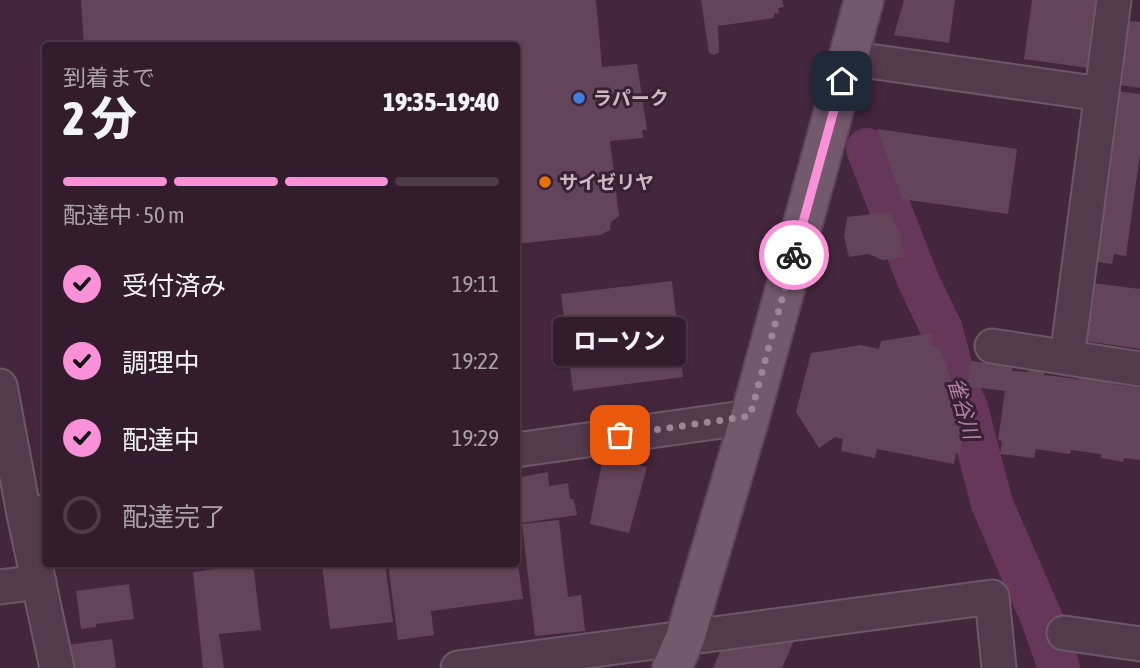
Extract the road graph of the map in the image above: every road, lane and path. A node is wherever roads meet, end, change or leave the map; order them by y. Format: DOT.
graph roads {
  1 [pos="864,0"];
  2 [pos="1114,0"];
  3 [pos="848,58"];
  4 [pos="1101,94"];
  5 [pos="992,346"];
  6 [pos="1067,358"];
  7 [pos="1140,369"];
  8 [pos="0,386"];
  9 [pos="750,416"];
  10 [pos="520,449"];
  11 [pos="35,513"];
  12 [pos="38,582"];
  13 [pos="0,587"];
  14 [pos="1065,633"];
  15 [pos="1140,644"];
  16 [pos="679,653"];
  17 [pos="57,668"];
  18 [pos="458,668"];
  19 [pos="999,668"];
  1 -- 3 [label="main road"];
  2 -- 4 [label="street"];
  3 -- 4 [label="street"];
  3 -- 9 [label="main road"];
  4 -- 6 [label="street"];
  5 -- 6 [label="street"];
  6 -- 7 [label="street"];
  8 -- 11 [label="street"];
  9 -- 10 [label="street"];
  9 -- 16 [label="main road"];
  11 -- 12 [label="street"];
  12 -- 13 [label="street"];
  12 -- 17 [label="street"];
  14 -- 15 [label="street"];
  16 -- 18 [label="street"];
  16 -- 19 [label="street"];
}
